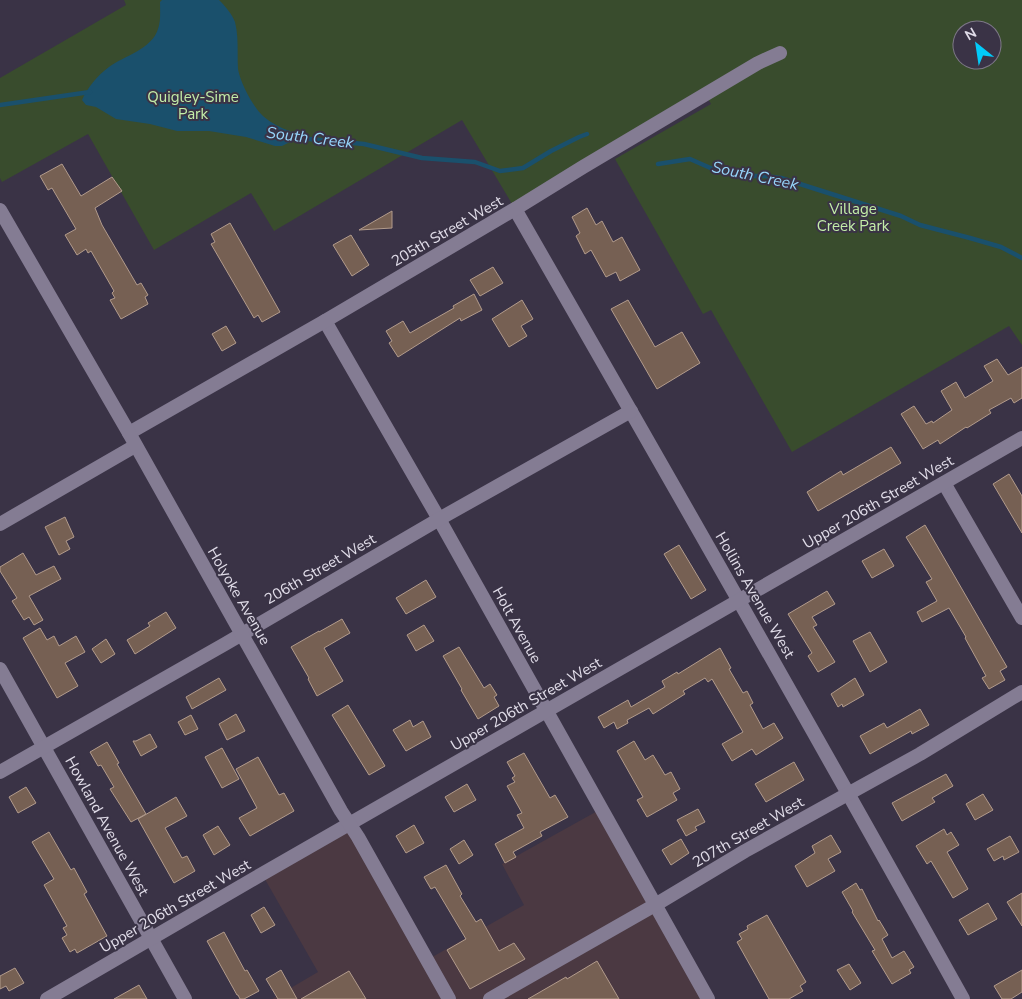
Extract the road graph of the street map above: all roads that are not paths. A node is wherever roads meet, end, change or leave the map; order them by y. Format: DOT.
graph roads {
  1 [pos="780,53"];
  2 [pos="515,209"];
  3 [pos="0,210"];
  4 [pos="325,321"];
  5 [pos="631,411"];
  6 [pos="1022,438"];
  7 [pos="132,439"];
  8 [pos="944,484"];
  9 [pos="438,519"];
  10 [pos="0,524"];
  11 [pos="739,600"];
  12 [pos="1022,618"];
  13 [pos="242,634"];
  14 [pos="0,669"];
  15 [pos="1022,692"];
  16 [pos="546,711"];
  17 [pos="44,747"];
  18 [pos="0,772"];
  19 [pos="848,794"];
  20 [pos="350,824"];
  21 [pos="655,904"];
  22 [pos="152,938"];
  23 [pos="47,999"];
  24 [pos="186,999"];
  25 [pos="449,999"];
  26 [pos="490,999"];
  27 [pos="708,999"];
  28 [pos="963,999"];
  1 -- 2 [label="street, 205th Street West"];
  2 -- 4 [label="street, 205th Street West"];
  2 -- 5 [label="street, Hollins Avenue West"];
  3 -- 7 [label="street, Holyoke Avenue"];
  4 -- 7 [label="street, 205th Street West"];
  4 -- 9 [label="street, Holt Avenue"];
  5 -- 9 [label="street, 206th Street West"];
  5 -- 11 [label="street, Hollins Avenue West"];
  6 -- 8 [label="street, Upper 206th Street West"];
  7 -- 10 [label="street, 205th Street West"];
  7 -- 13 [label="street, Holyoke Avenue"];
  8 -- 11 [label="street, Upper 206th Street West"];
  8 -- 12 [label="street"];
  9 -- 13 [label="street, 206th Street West"];
  9 -- 16 [label="street, Holt Avenue"];
  11 -- 16 [label="street, Upper 206th Street West"];
  11 -- 19 [label="street, Hollins Avenue West"];
  13 -- 17 [label="street, 206th Street West"];
  13 -- 20 [label="street, Holyoke Avenue"];
  14 -- 17 [label="street, Howland Avenue West"];
  15 -- 19 [label="street, 207th Street West"];
  16 -- 20 [label="street, Upper 206th Street West"];
  16 -- 21 [label="street, Holt Avenue"];
  17 -- 18 [label="street, 206th Street West"];
  17 -- 22 [label="street, Howland Avenue West"];
  19 -- 21 [label="street, 207th Street West"];
  19 -- 28 [label="street, Hollins Avenue West"];
  20 -- 22 [label="street, Upper 206th Street West"];
  20 -- 25 [label="street, Holyoke Avenue"];
  21 -- 26 [label="street, 207th Street West"];
  21 -- 27 [label="street, Holt Avenue"];
  22 -- 23 [label="street, Upper 206th Street West"];
  22 -- 24 [label="street, Howland Avenue West"];
}
